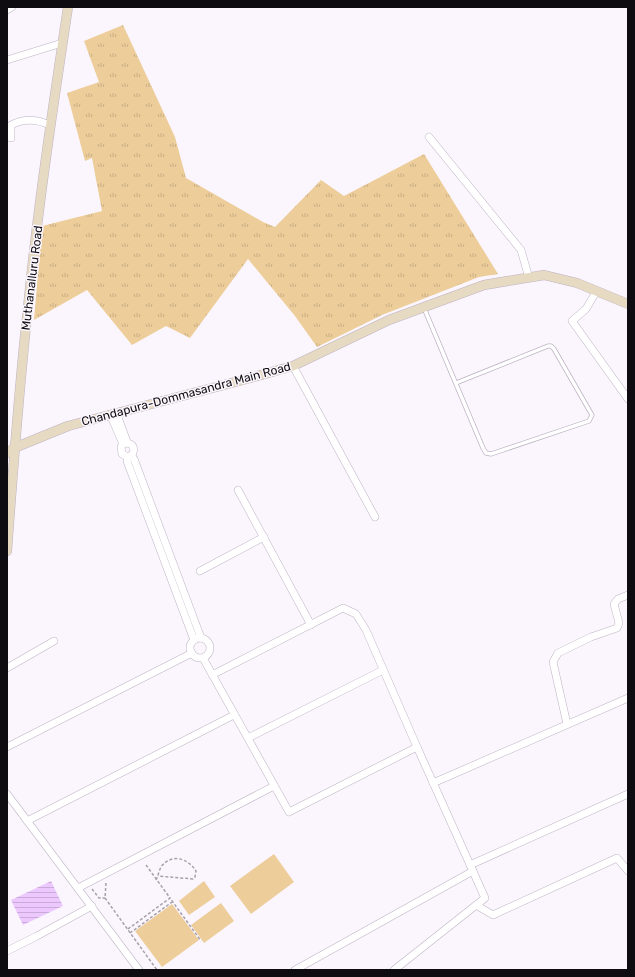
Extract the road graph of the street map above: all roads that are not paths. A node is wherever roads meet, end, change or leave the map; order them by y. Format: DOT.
graph roads {
  1 [pos="12,7"];
  2 [pos="68,7"];
  3 [pos="7,10"];
  4 [pos="62,43"];
  5 [pos="7,60"];
  6 [pos="50,125"];
  7 [pos="429,137"];
  8 [pos="11,138"];
  9 [pos="529,278"];
  10 [pos="596,292"];
  11 [pos="628,304"];
  12 [pos="424,307"];
  13 [pos="293,366"];
  14 [pos="456,383"];
  15 [pos="628,399"];
  16 [pos="113,413"];
  17 [pos="125,444"];
  18 [pos="9,450"];
  19 [pos="130,456"];
  20 [pos="238,490"];
  21 [pos="9,493"];
  22 [pos="8,514"];
  23 [pos="374,517"];
  24 [pos="8,537"];
  25 [pos="264,537"];
  26 [pos="7,551"];
  27 [pos="200,571"];
  28 [pos="628,595"];
  29 [pos="311,625"];
  30 [pos="198,639"];
  31 [pos="54,641"];
  32 [pos="192,653"];
  33 [pos="203,658"];
  34 [pos="7,668"];
  35 [pos="383,670"];
  36 [pos="212,675"];
  37 [pos="628,698"];
  38 [pos="234,715"];
  39 [pos="567,724"];
  40 [pos="248,738"];
  41 [pos="7,747"];
  42 [pos="417,747"];
  43 [pos="433,783"];
  44 [pos="274,786"];
  45 [pos="7,794"];
  46 [pos="628,794"];
  47 [pos="27,821"];
  48 [pos="471,868"];
  49 [pos="628,871"];
  50 [pos="78,888"];
  51 [pos="476,905"];
  52 [pos="92,906"];
  53 [pos="7,951"];
  54 [pos="139,970"];
  55 [pos="295,970"];
  56 [pos="394,970"];
  1 -- 3 [label="street"];
  2 -- 4 [label="main road, Muthanalluru Road"];
  4 -- 5 [label="street"];
  4 -- 6 [label="main road, Muthanalluru Road"];
  6 -- 8 [label="street"];
  6 -- 18 [label="main road, Muthanalluru Road"];
  7 -- 9 [label="street"];
  9 -- 10 [label="main road, Chandapura-Dommasandra Main Road"];
  9 -- 12 [label="main road, Chandapura-Dommasandra Main Road"];
  10 -- 11 [label="main road, Chandapura-Dommasandra Main Road"];
  10 -- 15 [label="street"];
  12 -- 13 [label="main road, Chandapura-Dommasandra Main Road"];
  12 -- 14 [label="lane"];
  13 -- 16 [label="main road, Chandapura-Dommasandra Main Road"];
  13 -- 23 [label="street"];
  14 -- 14 [label="lane"];
  16 -- 17 [label="street"];
  16 -- 18 [label="main road, Chandapura-Dommasandra Main Road"];
  17 -- 19 [label="street"];
  17 -- 19 [label="street"];
  18 -- 21 [label="main road, Muthanalluru Road"];
  19 -- 30 [label="street"];
  20 -- 25 [label="street"];
  21 -- 22 [label="main road, Muthanalluru Road"];
  22 -- 24 [label="main road, Muthanalluru Road"];
  24 -- 26 [label="main road, Muthanalluru Road"];
  25 -- 27 [label="street"];
  25 -- 29 [label="street"];
  28 -- 39 [label="street"];
  29 -- 35 [label="street"];
  29 -- 36 [label="street"];
  30 -- 32 [label="street"];
  30 -- 33 [label="street"];
  31 -- 34 [label="street"];
  32 -- 33 [label="street"];
  32 -- 41 [label="street"];
  33 -- 36 [label="street"];
  35 -- 40 [label="street"];
  35 -- 42 [label="street"];
  36 -- 38 [label="street"];
  37 -- 39 [label="street"];
  38 -- 40 [label="street"];
  38 -- 47 [label="street"];
  39 -- 43 [label="street"];
  40 -- 44 [label="street"];
  42 -- 43 [label="street"];
  42 -- 44 [label="street"];
  43 -- 48 [label="street"];
  44 -- 50 [label="street"];
  45 -- 47 [label="street"];
  46 -- 48 [label="street"];
  47 -- 50 [label="street"];
  48 -- 51 [label="street"];
  48 -- 55 [label="street"];
  49 -- 51 [label="street"];
  50 -- 52 [label="street"];
  51 -- 56 [label="street"];
  52 -- 53 [label="street"];
  52 -- 54 [label="street"];
}
